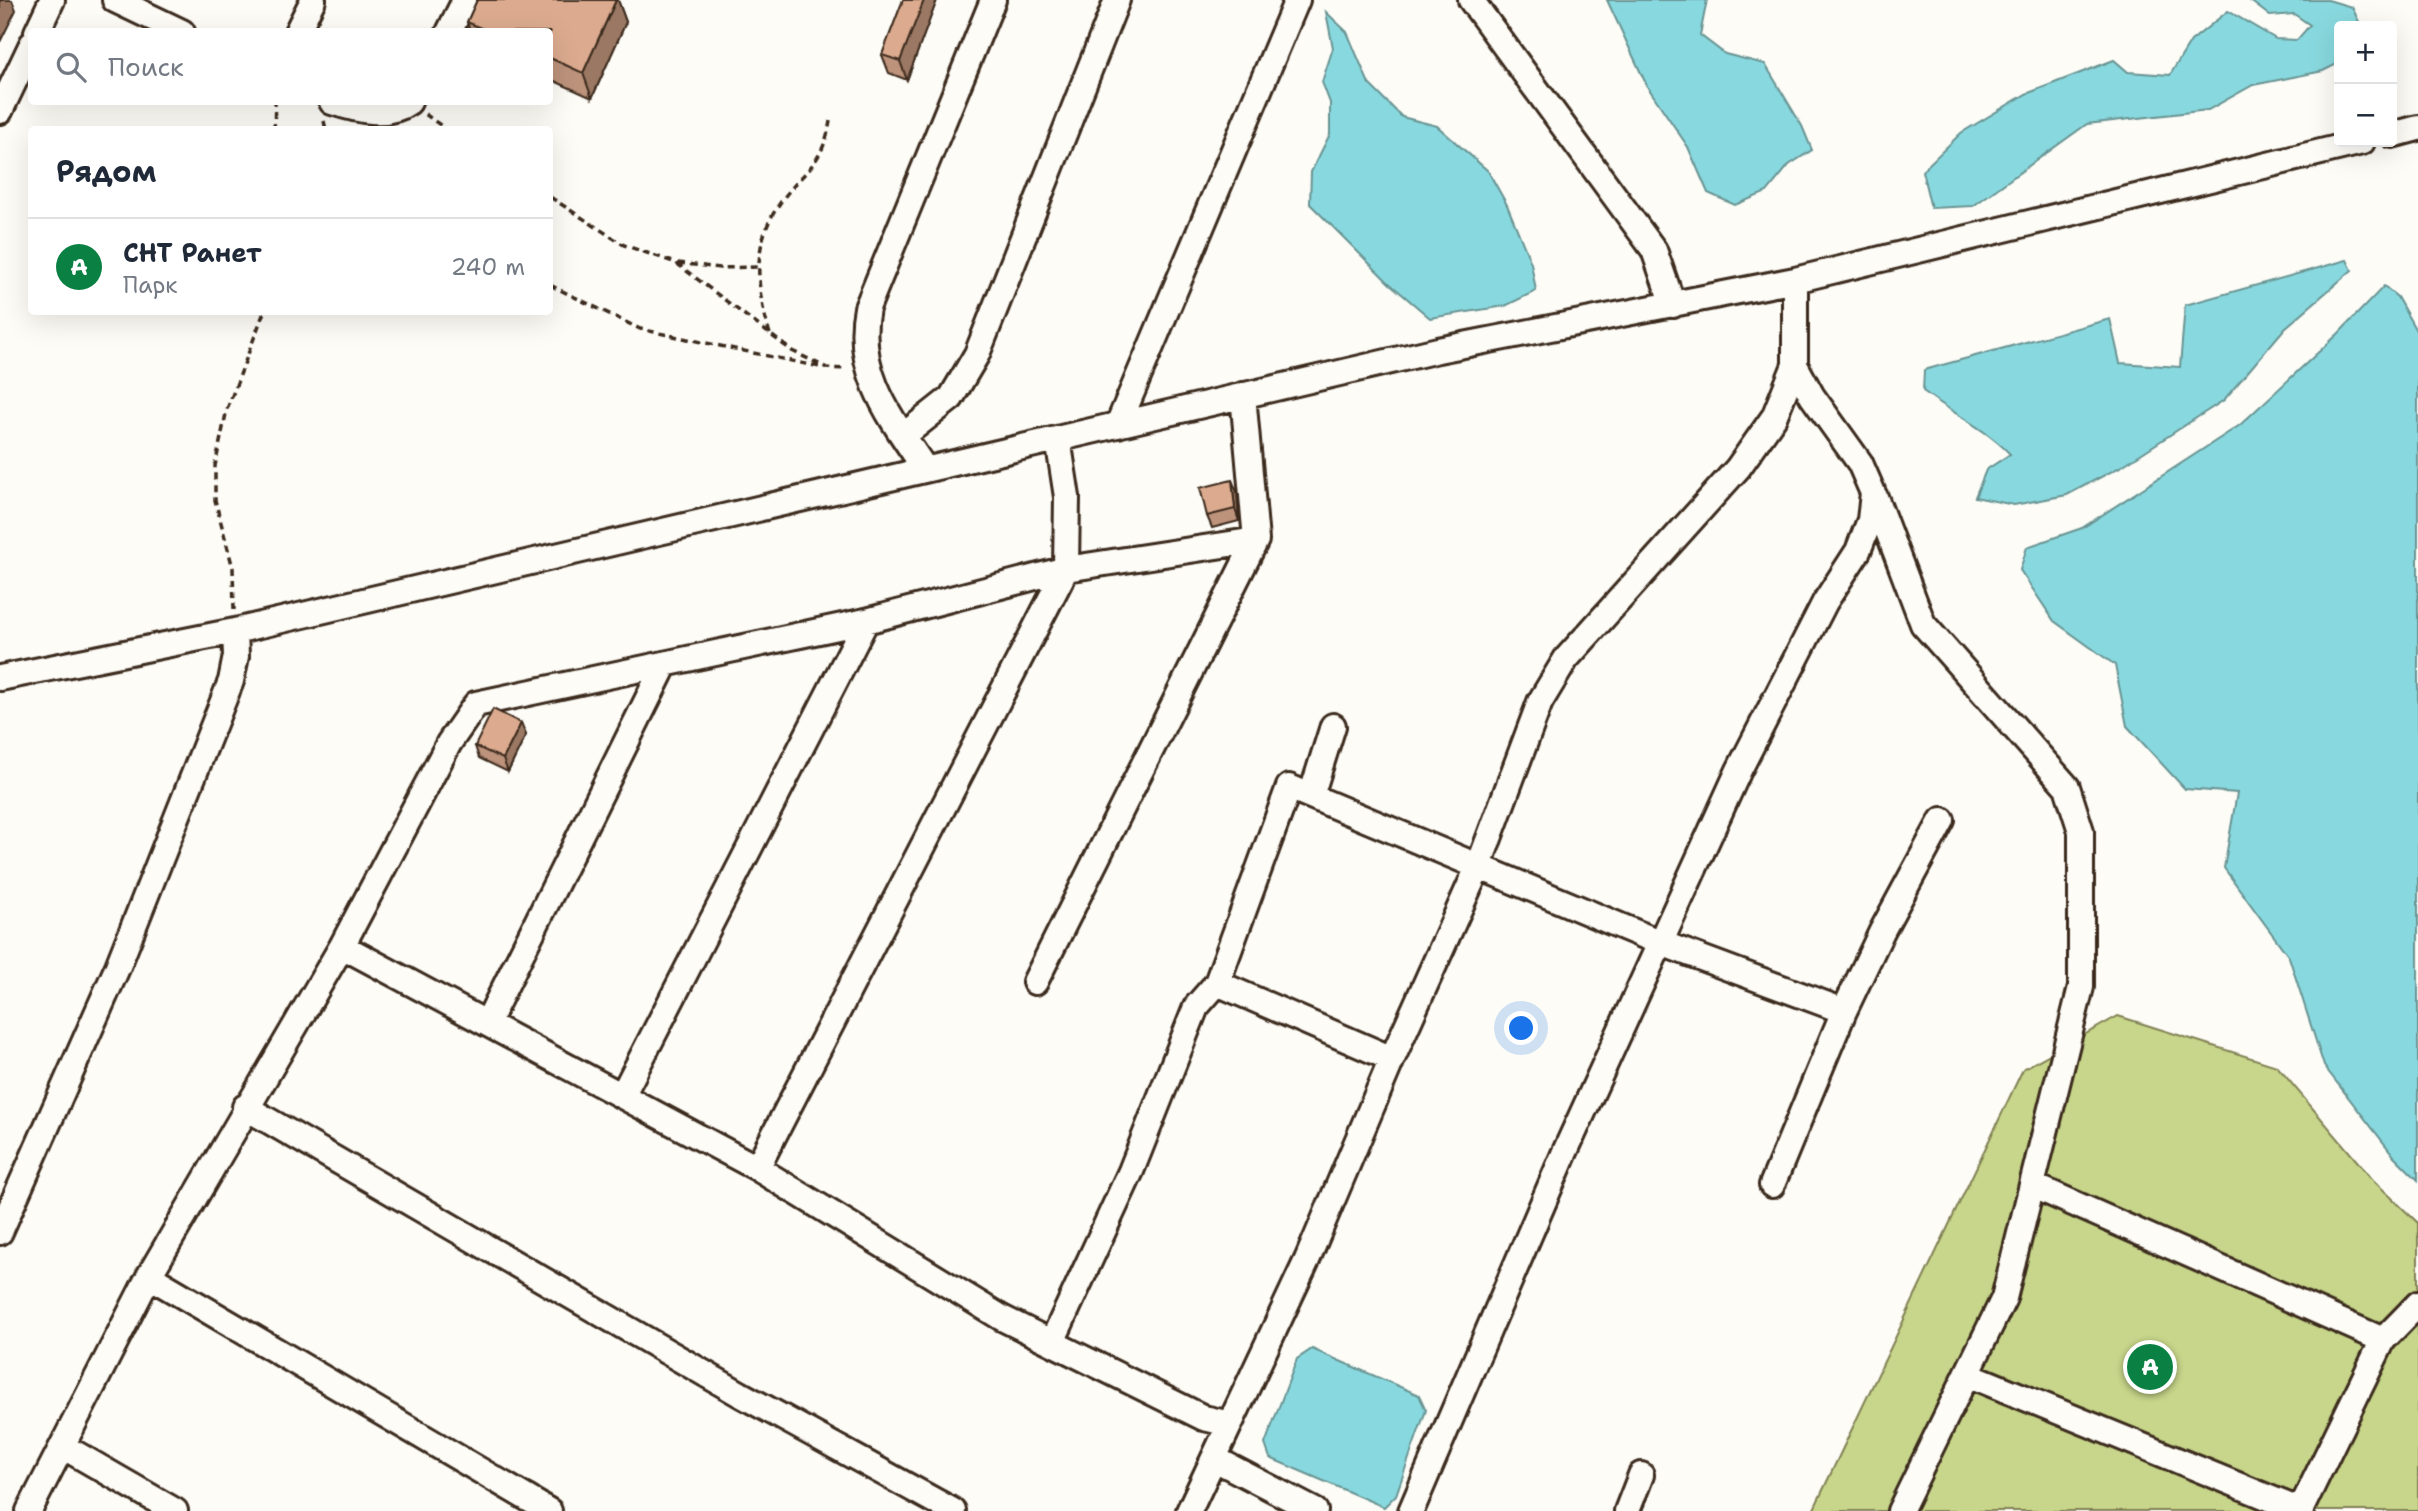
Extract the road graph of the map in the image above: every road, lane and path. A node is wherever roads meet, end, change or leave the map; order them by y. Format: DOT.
graph roads {
  1 [pos="52,0"];
  2 [pos="115,0"];
  3 [pos="313,0"];
  4 [pos="466,0"];
  5 [pos="993,0"];
  6 [pos="1117,0"];
  7 [pos="1297,0"];
  8 [pos="1471,0"];
  9 [pos="39,28"];
  10 [pos="174,28"];
  11 [pos="299,28"];
  12 [pos="451,28"];
  13 [pos="28,52"];
  14 [pos="275,105"];
  15 [pos="344,105"];
  16 [pos="402,105"];
  17 [pos="0,111"];
  18 [pos="830,121"];
  19 [pos="274,126"];
  20 [pos="2418,128"];
  21 [pos="2397,134"];
  22 [pos="2341,147"];
  23 [pos="553,199"];
  24 [pos="676,263"];
  25 [pos="757,267"];
  26 [pos="1795,280"];
  27 [pos="553,286"];
  28 [pos="1673,305"];
  29 [pos="263,315"];
  30 [pos="771,336"];
  31 [pos="1795,365"];
  32 [pos="827,368"];
  33 [pos="869,371"];
  34 [pos="1243,395"];
  35 [pos="1118,425"];
  36 [pos="903,436"];
  37 [pos="1058,439"];
  38 [pos="925,470"];
  39 [pos="1873,493"];
  40 [pos="1256,540"];
  41 [pos="1066,569"];
  42 [pos="866,621"];
  43 [pos="234,631"];
  44 [pos="664,664"];
  45 [pos="0,678"];
  46 [pos="1333,726"];
  47 [pos="1311,796"];
  48 [pos="1942,820"];
  49 [pos="1479,865"];
  50 [pos="1661,943"];
  51 [pos="342,946"];
  52 [pos="1035,982"];
  53 [pos="1216,983"];
  54 [pos="1844,1011"];
  55 [pos="487,1023"];
  56 [pos="1392,1059"];
  57 [pos="622,1096"];
  58 [pos="245,1107"];
  59 [pos="757,1168"];
  60 [pos="1772,1185"];
  61 [pos="2032,1185"];
  62 [pos="0,1232"];
  63 [pos="149,1276"];
  64 [pos="2418,1304"];
  65 [pos="2384,1340"];
  66 [pos="1052,1342"];
  67 [pos="1967,1374"];
  68 [pos="1230,1424"];
  69 [pos="64,1447"];
  70 [pos="1215,1460"];
  71 [pos="1641,1475"];
  72 [pos="29,1511"];
  73 [pos="175,1511"];
  74 [pos="549,1511"];
  75 [pos="953,1511"];
  76 [pos="1189,1511"];
  77 [pos="1315,1511"];
  78 [pos="1411,1511"];
  79 [pos="1627,1511"];
  80 [pos="1900,1511"];
  81 [pos="2301,1511"];
  1 -- 9 [label="street"];
  2 -- 10 [label="street"];
  3 -- 11 [label="street"];
  4 -- 12 [label="street"];
  5 -- 33 [label="street"];
  6 -- 36 [label="street"];
  7 -- 35 [label="street"];
  8 -- 28 [label="street"];
  13 -- 17 [label="street"];
  14 -- 19 [label="path"];
  15 -- 16 [label="street"];
  18 -- 25 [label="path"];
  20 -- 21 [label="street"];
  22 -- 26 [label="street"];
  23 -- 24 [label="path"];
  24 -- 25 [label="path"];
  24 -- 30 [label="path"];
  25 -- 30 [label="path"];
  26 -- 28 [label="street"];
  26 -- 31 [label="street"];
  27 -- 32 [label="path"];
  28 -- 34 [label="street"];
  29 -- 43 [label="path"];
  30 -- 32 [label="path"];
  31 -- 39 [label="street"];
  31 -- 49 [label="street"];
  32 -- 33 [label="path"];
  33 -- 36 [label="street"];
  34 -- 35 [label="street"];
  34 -- 40 [label="street"];
  35 -- 37 [label="street"];
  36 -- 38 [label="street"];
  37 -- 38 [label="street"];
  37 -- 41 [label="street"];
  38 -- 43 [label="street"];
  39 -- 50 [label="street"];
  39 -- 61 [label="street"];
  40 -- 41 [label="street"];
  40 -- 52 [label="street"];
  41 -- 42 [label="street"];
  41 -- 59 [label="street"];
  42 -- 44 [label="street"];
  42 -- 57 [label="street"];
  43 -- 45 [label="street"];
  43 -- 62 [label="street"];
  44 -- 51 [label="street"];
  44 -- 55 [label="street"];
  46 -- 47 [label="street"];
  47 -- 49 [label="street"];
  47 -- 53 [label="street"];
  48 -- 54 [label="street"];
  49 -- 50 [label="street"];
  49 -- 56 [label="street"];
  50 -- 54 [label="street"];
  50 -- 78 [label="street"];
  51 -- 55 [label="street"];
  51 -- 58 [label="street"];
  53 -- 56 [label="street"];
  53 -- 66 [label="street"];
  54 -- 60 [label="street"];
  55 -- 57 [label="street"];
  56 -- 68 [label="street"];
  57 -- 59 [label="street"];
  58 -- 63 [label="street"];
  58 -- 75 [label="street"];
  59 -- 66 [label="street"];
  61 -- 65 [label="street"];
  61 -- 67 [label="street"];
  63 -- 69 [label="street"];
  63 -- 74 [label="street"];
  64 -- 65 [label="street"];
  65 -- 81 [label="street"];
  66 -- 68 [label="street"];
  67 -- 80 [label="street"];
  67 -- 81 [label="street"];
  68 -- 70 [label="street"];
  69 -- 72 [label="street"];
  69 -- 73 [label="street"];
  70 -- 76 [label="street"];
  70 -- 77 [label="street"];
  71 -- 79 [label="street"];
}
